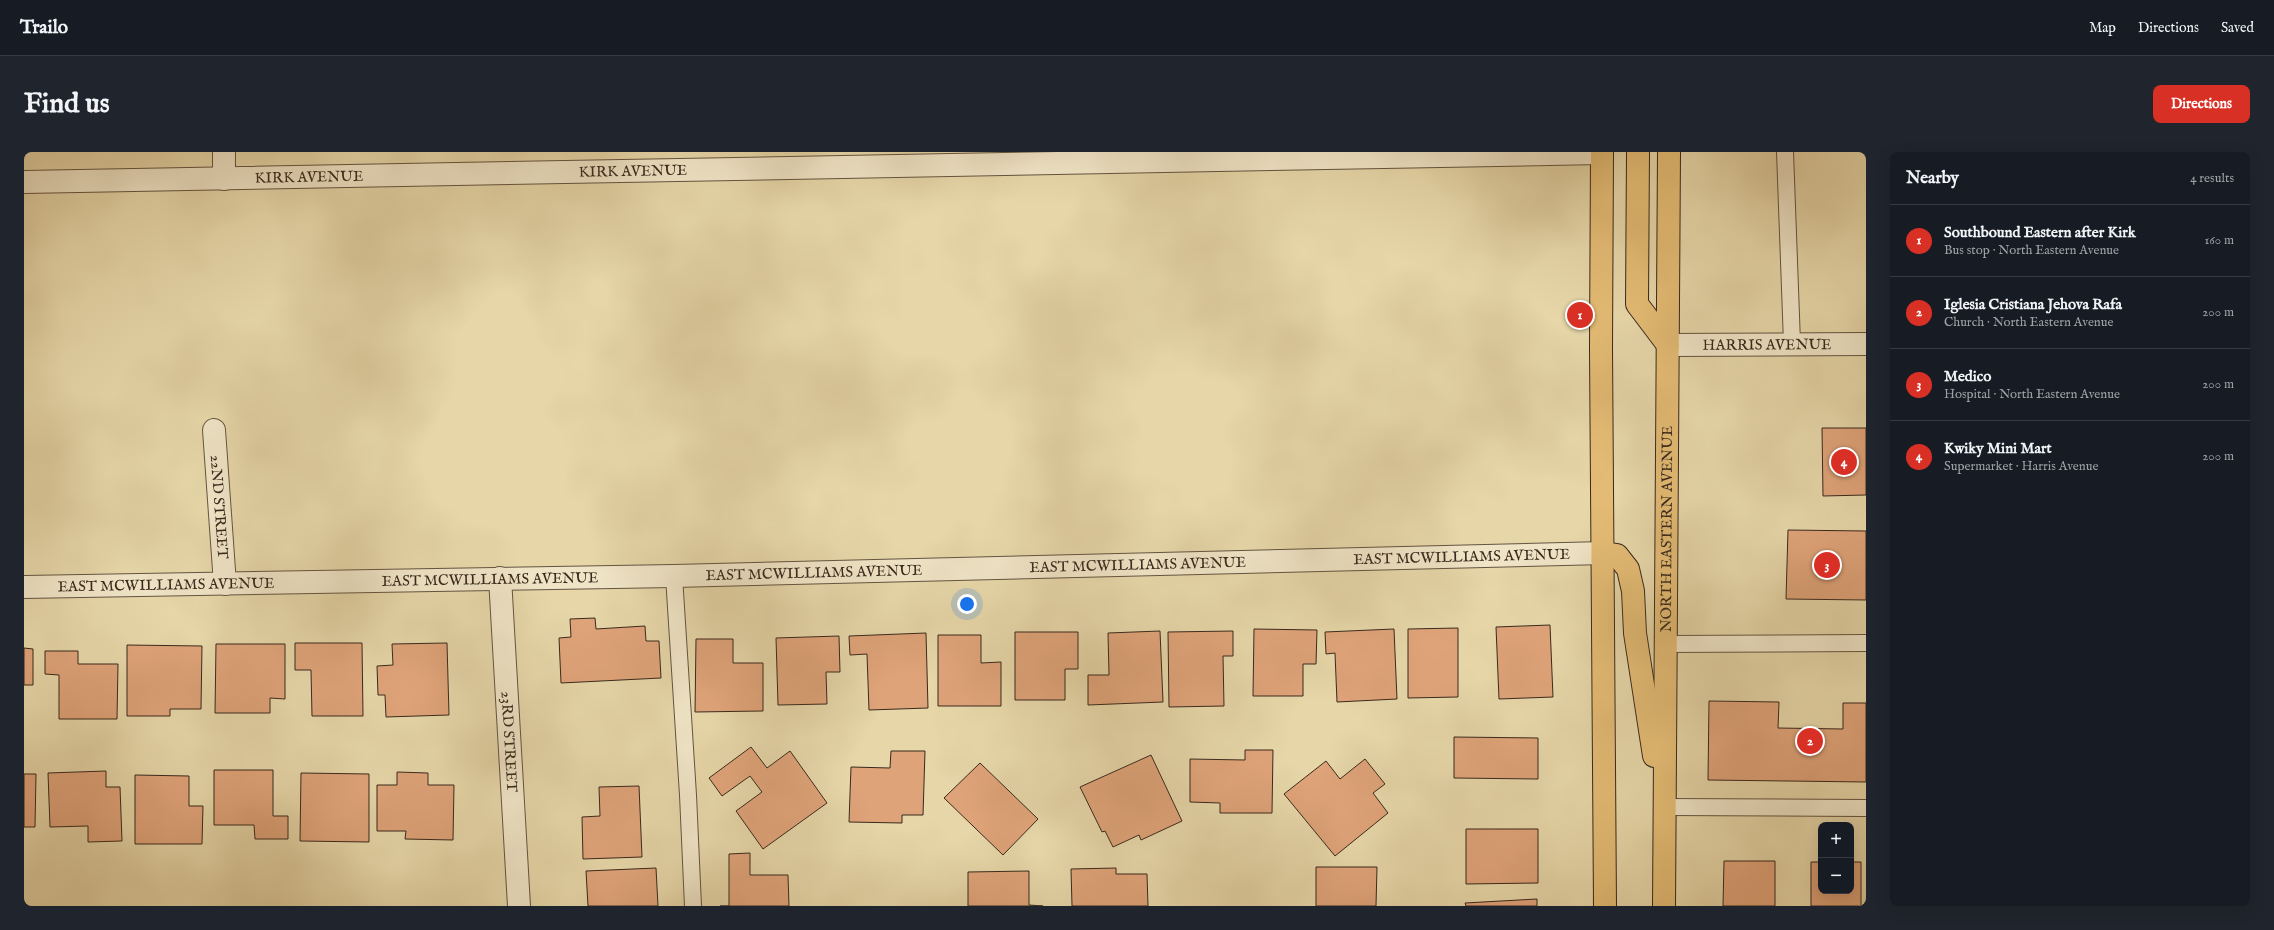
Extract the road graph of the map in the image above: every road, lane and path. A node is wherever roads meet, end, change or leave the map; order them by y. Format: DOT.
graph roads {
  1 [pos="224,152"];
  2 [pos="1638,152"];
  3 [pos="1669,152"];
  4 [pos="1785,152"];
  5 [pos="1602,153"];
  6 [pos="1403,154"];
  7 [pos="224,179"];
  8 [pos="24,182"];
  9 [pos="1792,343"];
  10 [pos="1866,344"];
  11 [pos="1668,345"];
  12 [pos="214,430"];
  13 [pos="1604,553"];
  14 [pos="674,576"];
  15 [pos="500,578"];
  16 [pos="225,584"];
  17 [pos="24,587"];
  18 [pos="1866,643"];
  19 [pos="1666,644"];
  20 [pos="1866,808"];
  21 [pos="1664,815"];
  22 [pos="519,906"];
  23 [pos="693,906"];
  24 [pos="1605,906"];
  25 [pos="1664,906"];
  1 -- 7 [label="street"];
  2 -- 11 [label="main road"];
  3 -- 11 [label="main road, NORTH EASTERN AVENUE"];
  4 -- 9 [label="lane"];
  5 -- 6 [label="street, KIRK AVENUE"];
  5 -- 13 [label="main road"];
  6 -- 7 [label="street, KIRK AVENUE"];
  7 -- 8 [label="street, KIRK AVENUE"];
  9 -- 10 [label="street, HARRIS AVENUE"];
  9 -- 11 [label="street, HARRIS AVENUE"];
  11 -- 19 [label="main road, NORTH EASTERN AVENUE"];
  12 -- 16 [label="street, 22ND STREET"];
  13 -- 14 [label="street, EAST MCWILLIAMS AVENUE"];
  13 -- 21 [label="main road"];
  13 -- 24 [label="main road"];
  14 -- 15 [label="street, EAST MCWILLIAMS AVENUE"];
  14 -- 23 [label="lane"];
  15 -- 16 [label="street, EAST MCWILLIAMS AVENUE"];
  15 -- 22 [label="street, 23RD STREET"];
  16 -- 17 [label="street, EAST MCWILLIAMS AVENUE"];
  18 -- 19 [label="lane"];
  19 -- 21 [label="main road, NORTH EASTERN AVENUE"];
  20 -- 21 [label="lane"];
  21 -- 25 [label="main road, NORTH EASTERN AVENUE"];
}
